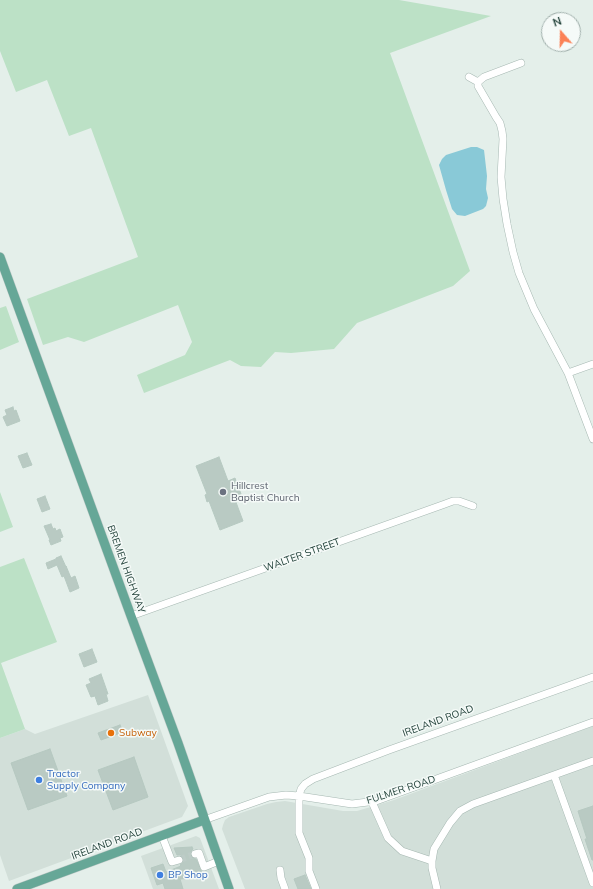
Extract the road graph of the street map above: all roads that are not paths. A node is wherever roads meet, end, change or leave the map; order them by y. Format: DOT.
graph roads {
  1 [pos="521,63"];
  2 [pos="469,77"];
  3 [pos="478,82"];
  4 [pos="0,257"];
  5 [pos="593,364"];
  6 [pos="568,373"];
  7 [pos="593,439"];
  8 [pos="473,506"];
  9 [pos="131,616"];
  10 [pos="593,676"];
  11 [pos="593,722"];
  12 [pos="593,761"];
  13 [pos="554,775"];
  14 [pos="299,796"];
  15 [pos="372,802"];
  16 [pos="204,820"];
  17 [pos="162,836"];
  18 [pos="195,854"];
  19 [pos="178,860"];
  20 [pos="432,860"];
  21 [pos="219,861"];
  22 [pos="280,870"];
  23 [pos="593,883"];
  24 [pos="17,889"];
  25 [pos="229,889"];
  26 [pos="285,889"];
  27 [pos="316,889"];
  28 [pos="437,889"];
  1 -- 3 [label="street"];
  2 -- 3 [label="street"];
  3 -- 6 [label="street"];
  4 -- 9 [label="main road, BREMEN HIGHWAY"];
  5 -- 6 [label="street"];
  6 -- 7 [label="street"];
  8 -- 9 [label="street, WALTER STREET"];
  9 -- 16 [label="main road, BREMEN HIGHWAY"];
  10 -- 14 [label="street, IRELAND ROAD"];
  11 -- 15 [label="street, FULMER ROAD"];
  12 -- 13 [label="street"];
  13 -- 20 [label="street"];
  13 -- 23 [label="street"];
  14 -- 15 [label="street, FULMER ROAD"];
  14 -- 16 [label="street, FULMER ROAD"];
  14 -- 27 [label="street"];
  15 -- 20 [label="street"];
  16 -- 17 [label="main road, IRELAND ROAD"];
  16 -- 21 [label="main road, BREMEN HIGHWAY"];
  17 -- 19 [label="street"];
  17 -- 24 [label="main road, IRELAND ROAD"];
  18 -- 21 [label="street"];
  20 -- 28 [label="street"];
  21 -- 25 [label="main road, BREMEN HIGHWAY"];
  22 -- 26 [label="street"];
}
